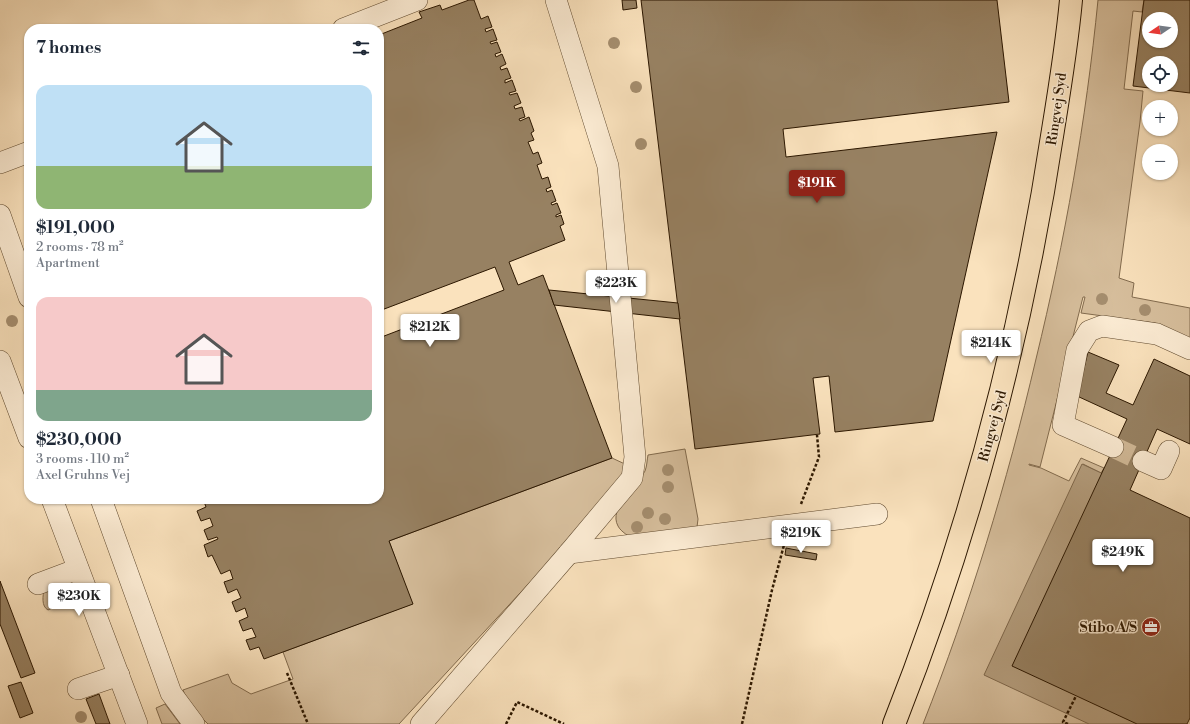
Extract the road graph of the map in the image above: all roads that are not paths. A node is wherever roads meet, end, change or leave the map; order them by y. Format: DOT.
graph roads {
  1 [pos="417,0"];
  2 [pos="556,0"];
  3 [pos="1071,0"];
  4 [pos="356,24"];
  5 [pos="24,154"];
  6 [pos="0,163"];
  7 [pos="0,215"];
  8 [pos="24,283"];
  9 [pos="1190,349"];
  10 [pos="0,361"];
  11 [pos="24,425"];
  12 [pos="1113,447"];
  13 [pos="1169,451"];
  14 [pos="1143,461"];
  15 [pos="54,504"];
  16 [pos="103,504"];
  17 [pos="877,514"];
  18 [pos="569,553"];
  19 [pos="78,569"];
  20 [pos="38,584"];
  21 [pos="118,675"];
  22 [pos="78,689"];
  23 [pos="137,724"];
  24 [pos="194,724"];
  25 [pos="421,724"];
  26 [pos="894,724"];
  1 -- 4 [label="street"];
  2 -- 18 [label="street"];
  3 -- 26 [label="main road, Ringvej Syd"];
  5 -- 6 [label="street"];
  7 -- 8 [label="street"];
  9 -- 12 [label="street"];
  10 -- 11 [label="street"];
  13 -- 14 [label="street"];
  15 -- 19 [label="street"];
  16 -- 24 [label="street"];
  17 -- 18 [label="street"];
  18 -- 25 [label="street"];
  19 -- 20 [label="street"];
  19 -- 21 [label="street"];
  21 -- 22 [label="street"];
  21 -- 23 [label="street"];
}
